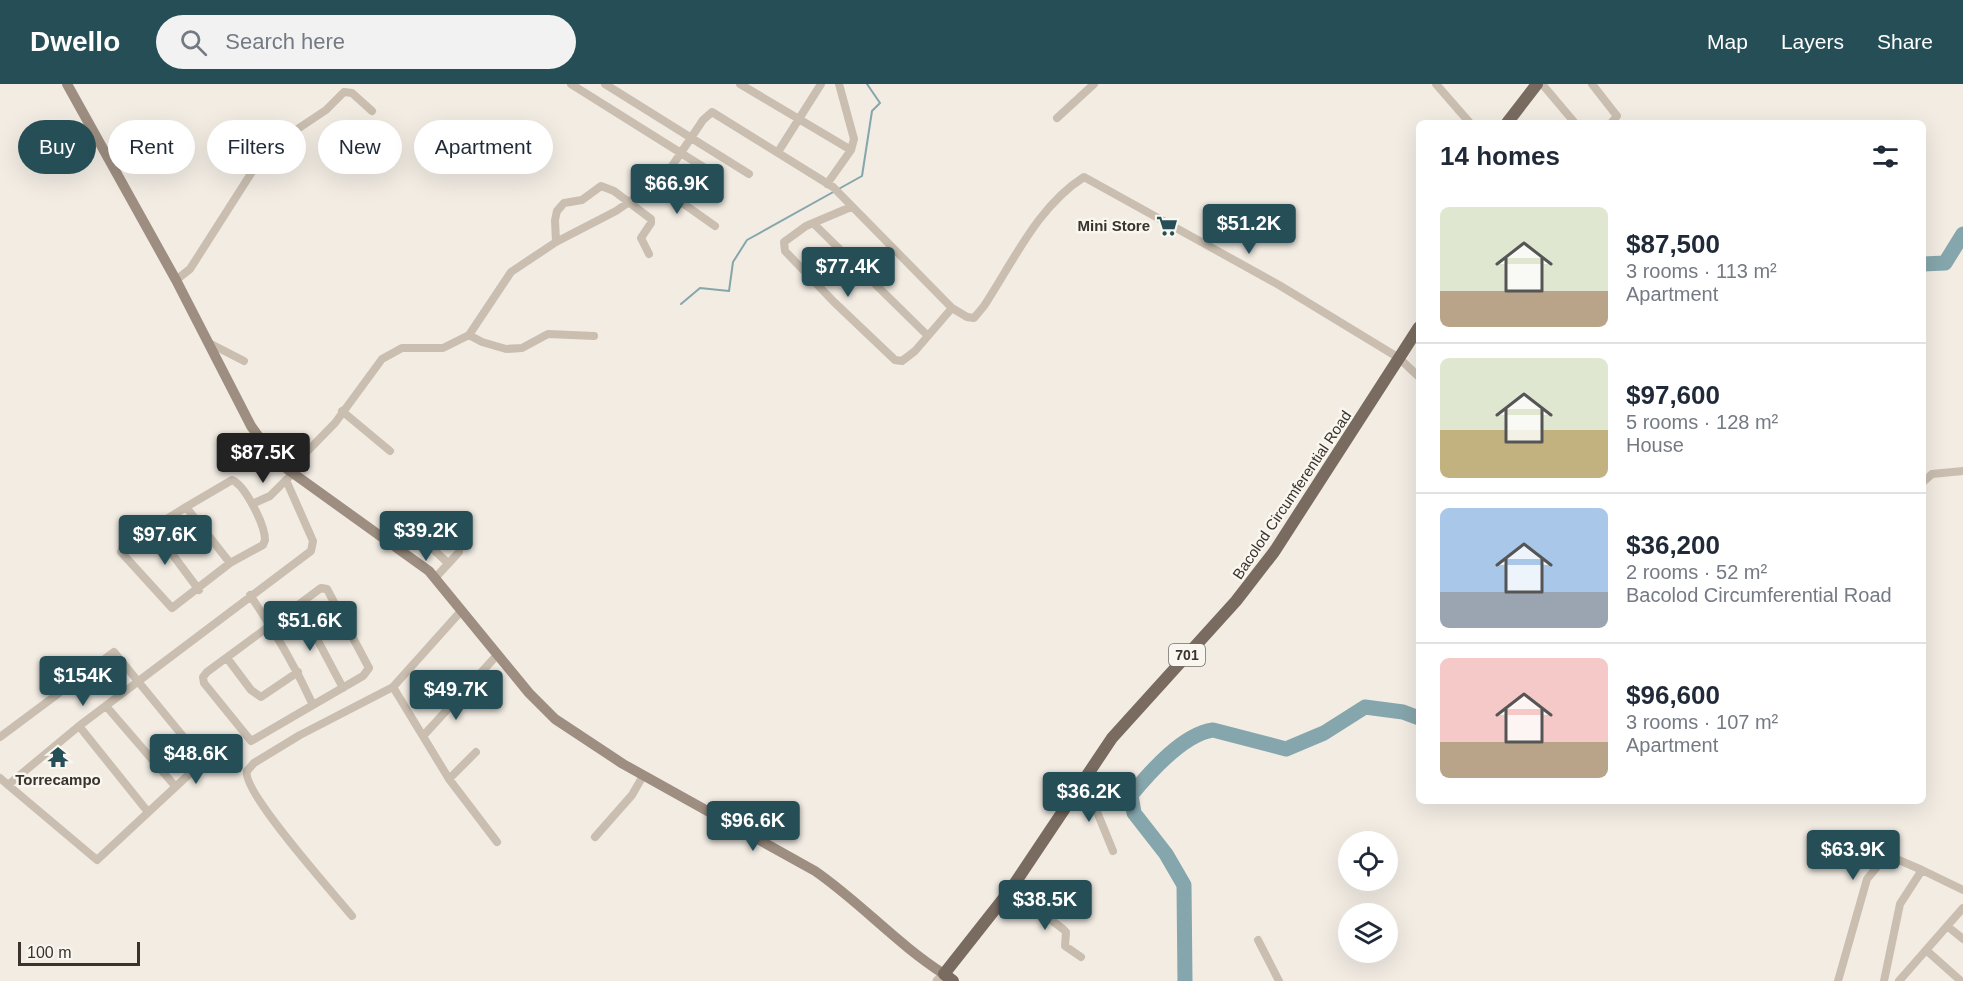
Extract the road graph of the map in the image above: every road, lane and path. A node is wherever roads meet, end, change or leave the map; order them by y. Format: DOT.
graph roads {
  1 [pos="67,84"];
  2 [pos="571,84"];
  3 [pos="605,84"];
  4 [pos="740,84"];
  5 [pos="821,84"];
  6 [pos="839,84"];
  7 [pos="1094,84"];
  8 [pos="1436,84"];
  9 [pos="1537,84"];
  10 [pos="1542,84"];
  11 [pos="1592,84"];
  12 [pos="372,111"];
  13 [pos="1057,118"];
  14 [pos="798,120"];
  15 [pos="1467,120"];
  16 [pos="1508,120"];
  17 [pos="1572,120"];
  18 [pos="1614,120"];
  19 [pos="691,138"];
  20 [pos="851,150"];
  21 [pos="778,152"];
  22 [pos="680,154"];
  23 [pos="749,174"];
  24 [pos="716,175"];
  25 [pos="654,183"];
  26 [pos="830,186"];
  27 [pos="629,202"];
  28 [pos="851,207"];
  29 [pos="813,223"];
  30 [pos="715,226"];
  31 [pos="556,242"];
  32 [pos="649,254"];
  33 [pos="176,280"];
  34 [pos="952,308"];
  35 [pos="1416,332"];
  36 [pos="469,335"];
  37 [pos="927,335"];
  38 [pos="594,336"];
  39 [pos="208,343"];
  40 [pos="1400,358"];
  41 [pos="244,361"];
  42 [pos="1416,374"];
  43 [pos="342,411"];
  44 [pos="390,452"];
  45 [pos="1963,471"];
  46 [pos="289,475"];
  47 [pos="1926,479"];
  48 [pos="252,504"];
  49 [pos="186,507"];
  50 [pos="435,519"];
  51 [pos="152,528"];
  52 [pos="424,541"];
  53 [pos="230,563"];
  54 [pos="448,563"];
  55 [pos="436,577"];
  56 [pos="199,590"];
  57 [pos="250,595"];
  58 [pos="299,604"];
  59 [pos="462,610"];
  60 [pos="270,625"];
  61 [pos="498,654"];
  62 [pos="227,658"];
  63 [pos="298,672"];
  64 [pos="140,680"];
  65 [pos="393,687"];
  66 [pos="343,688"];
  67 [pos="314,705"];
  68 [pos="106,706"];
  69 [pos="80,726"];
  70 [pos="424,735"];
  71 [pos="0,737"];
  72 [pos="195,751"];
  73 [pos="476,752"];
  74 [pos="199,765"];
  75 [pos="643,776"];
  76 [pos="0,778"];
  77 [pos="449,779"];
  78 [pos="8,785"];
  79 [pos="175,786"];
  80 [pos="1077,788"];
  81 [pos="148,812"];
  82 [pos="595,837"];
  83 [pos="497,842"];
  84 [pos="1113,851"];
  85 [pos="1922,870"];
  86 [pos="1011,889"];
  87 [pos="1963,890"];
  88 [pos="1963,908"];
  89 [pos="352,916"];
  90 [pos="1947,926"];
  91 [pos="1963,939"];
  92 [pos="1258,940"];
  93 [pos="1926,950"];
  94 [pos="1081,957"];
  95 [pos="944,979"];
  96 [pos="1279,981"];
  97 [pos="1838,981"];
  98 [pos="1884,981"];
  99 [pos="1899,981"];
  100 [pos="1961,981"];
  1 -- 33 [label="main road"];
  2 -- 22 [label="street"];
  3 -- 19 [label="street"];
  4 -- 14 [label="street"];
  5 -- 14 [label="street"];
  6 -- 20 [label="street"];
  7 -- 13 [label="street"];
  8 -- 15 [label="street"];
  9 -- 16 [label="main road"];
  10 -- 17 [label="street"];
  11 -- 18 [label="street"];
  12 -- 33 [label="street"];
  14 -- 20 [label="street"];
  14 -- 21 [label="street"];
  19 -- 21 [label="street"];
  19 -- 22 [label="street"];
  19 -- 23 [label="street"];
  20 -- 26 [label="street"];
  21 -- 26 [label="street"];
  22 -- 24 [label="street"];
  22 -- 25 [label="street"];
  25 -- 27 [label="street"];
  25 -- 30 [label="street"];
  26 -- 28 [label="street"];
  27 -- 31 [label="street"];
  27 -- 31 [label="street"];
  27 -- 32 [label="street"];
  28 -- 29 [label="street"];
  28 -- 34 [label="street"];
  29 -- 37 [label="street"];
  29 -- 37 [label="street"];
  31 -- 36 [label="street"];
  33 -- 39 [label="main road"];
  34 -- 37 [label="street"];
  34 -- 40 [label="street"];
  35 -- 40 [label="main road, Bacolod Circumferential Road / 701"];
  36 -- 38 [label="street"];
  36 -- 43 [label="street"];
  39 -- 41 [label="street"];
  39 -- 46 [label="main road"];
  40 -- 42 [label="street"];
  40 -- 80 [label="main road, Bacolod Circumferential Road / 701"];
  43 -- 44 [label="street"];
  43 -- 46 [label="street"];
  45 -- 47 [label="street"];
  46 -- 48 [label="street"];
  46 -- 55 [label="main road"];
  46 -- 57 [label="street"];
  48 -- 49 [label="street"];
  48 -- 53 [label="street"];
  49 -- 51 [label="street"];
  49 -- 53 [label="street"];
  50 -- 54 [label="street"];
  51 -- 56 [label="street"];
  51 -- 56 [label="street"];
  52 -- 54 [label="street"];
  53 -- 56 [label="street"];
  54 -- 55 [label="street"];
  55 -- 59 [label="main road"];
  57 -- 60 [label="street"];
  57 -- 64 [label="street"];
  58 -- 60 [label="street"];
  58 -- 66 [label="street"];
  58 -- 66 [label="street"];
  59 -- 61 [label="main road"];
  59 -- 65 [label="street"];
  60 -- 62 [label="street"];
  60 -- 63 [label="street"];
  61 -- 70 [label="street"];
  61 -- 75 [label="main road"];
  62 -- 63 [label="street"];
  62 -- 67 [label="street"];
  63 -- 67 [label="street"];
  64 -- 68 [label="street"];
  64 -- 71 [label="street"];
  64 -- 72 [label="street"];
  65 -- 70 [label="street"];
  65 -- 89 [label="street"];
  66 -- 67 [label="street"];
  68 -- 69 [label="street"];
  68 -- 79 [label="street"];
  69 -- 78 [label="street"];
  69 -- 81 [label="street"];
  70 -- 77 [label="street"];
  73 -- 77 [label="street"];
  74 -- 79 [label="street"];
  75 -- 82 [label="street"];
  75 -- 95 [label="main road"];
  76 -- 78 [label="street"];
  77 -- 83 [label="street"];
  78 -- 81 [label="street"];
  79 -- 81 [label="street"];
  80 -- 84 [label="street"];
  80 -- 86 [label="main road, Bacolod Circumferential Road / 701"];
  85 -- 87 [label="street"];
  85 -- 97 [label="street"];
  85 -- 98 [label="street"];
  86 -- 94 [label="street"];
  86 -- 95 [label="main road, Bacolod Circumferential Road / 701"];
  88 -- 90 [label="street"];
  90 -- 91 [label="street"];
  90 -- 93 [label="street"];
  92 -- 96 [label="street"];
  93 -- 99 [label="street"];
  93 -- 100 [label="street"];
}
